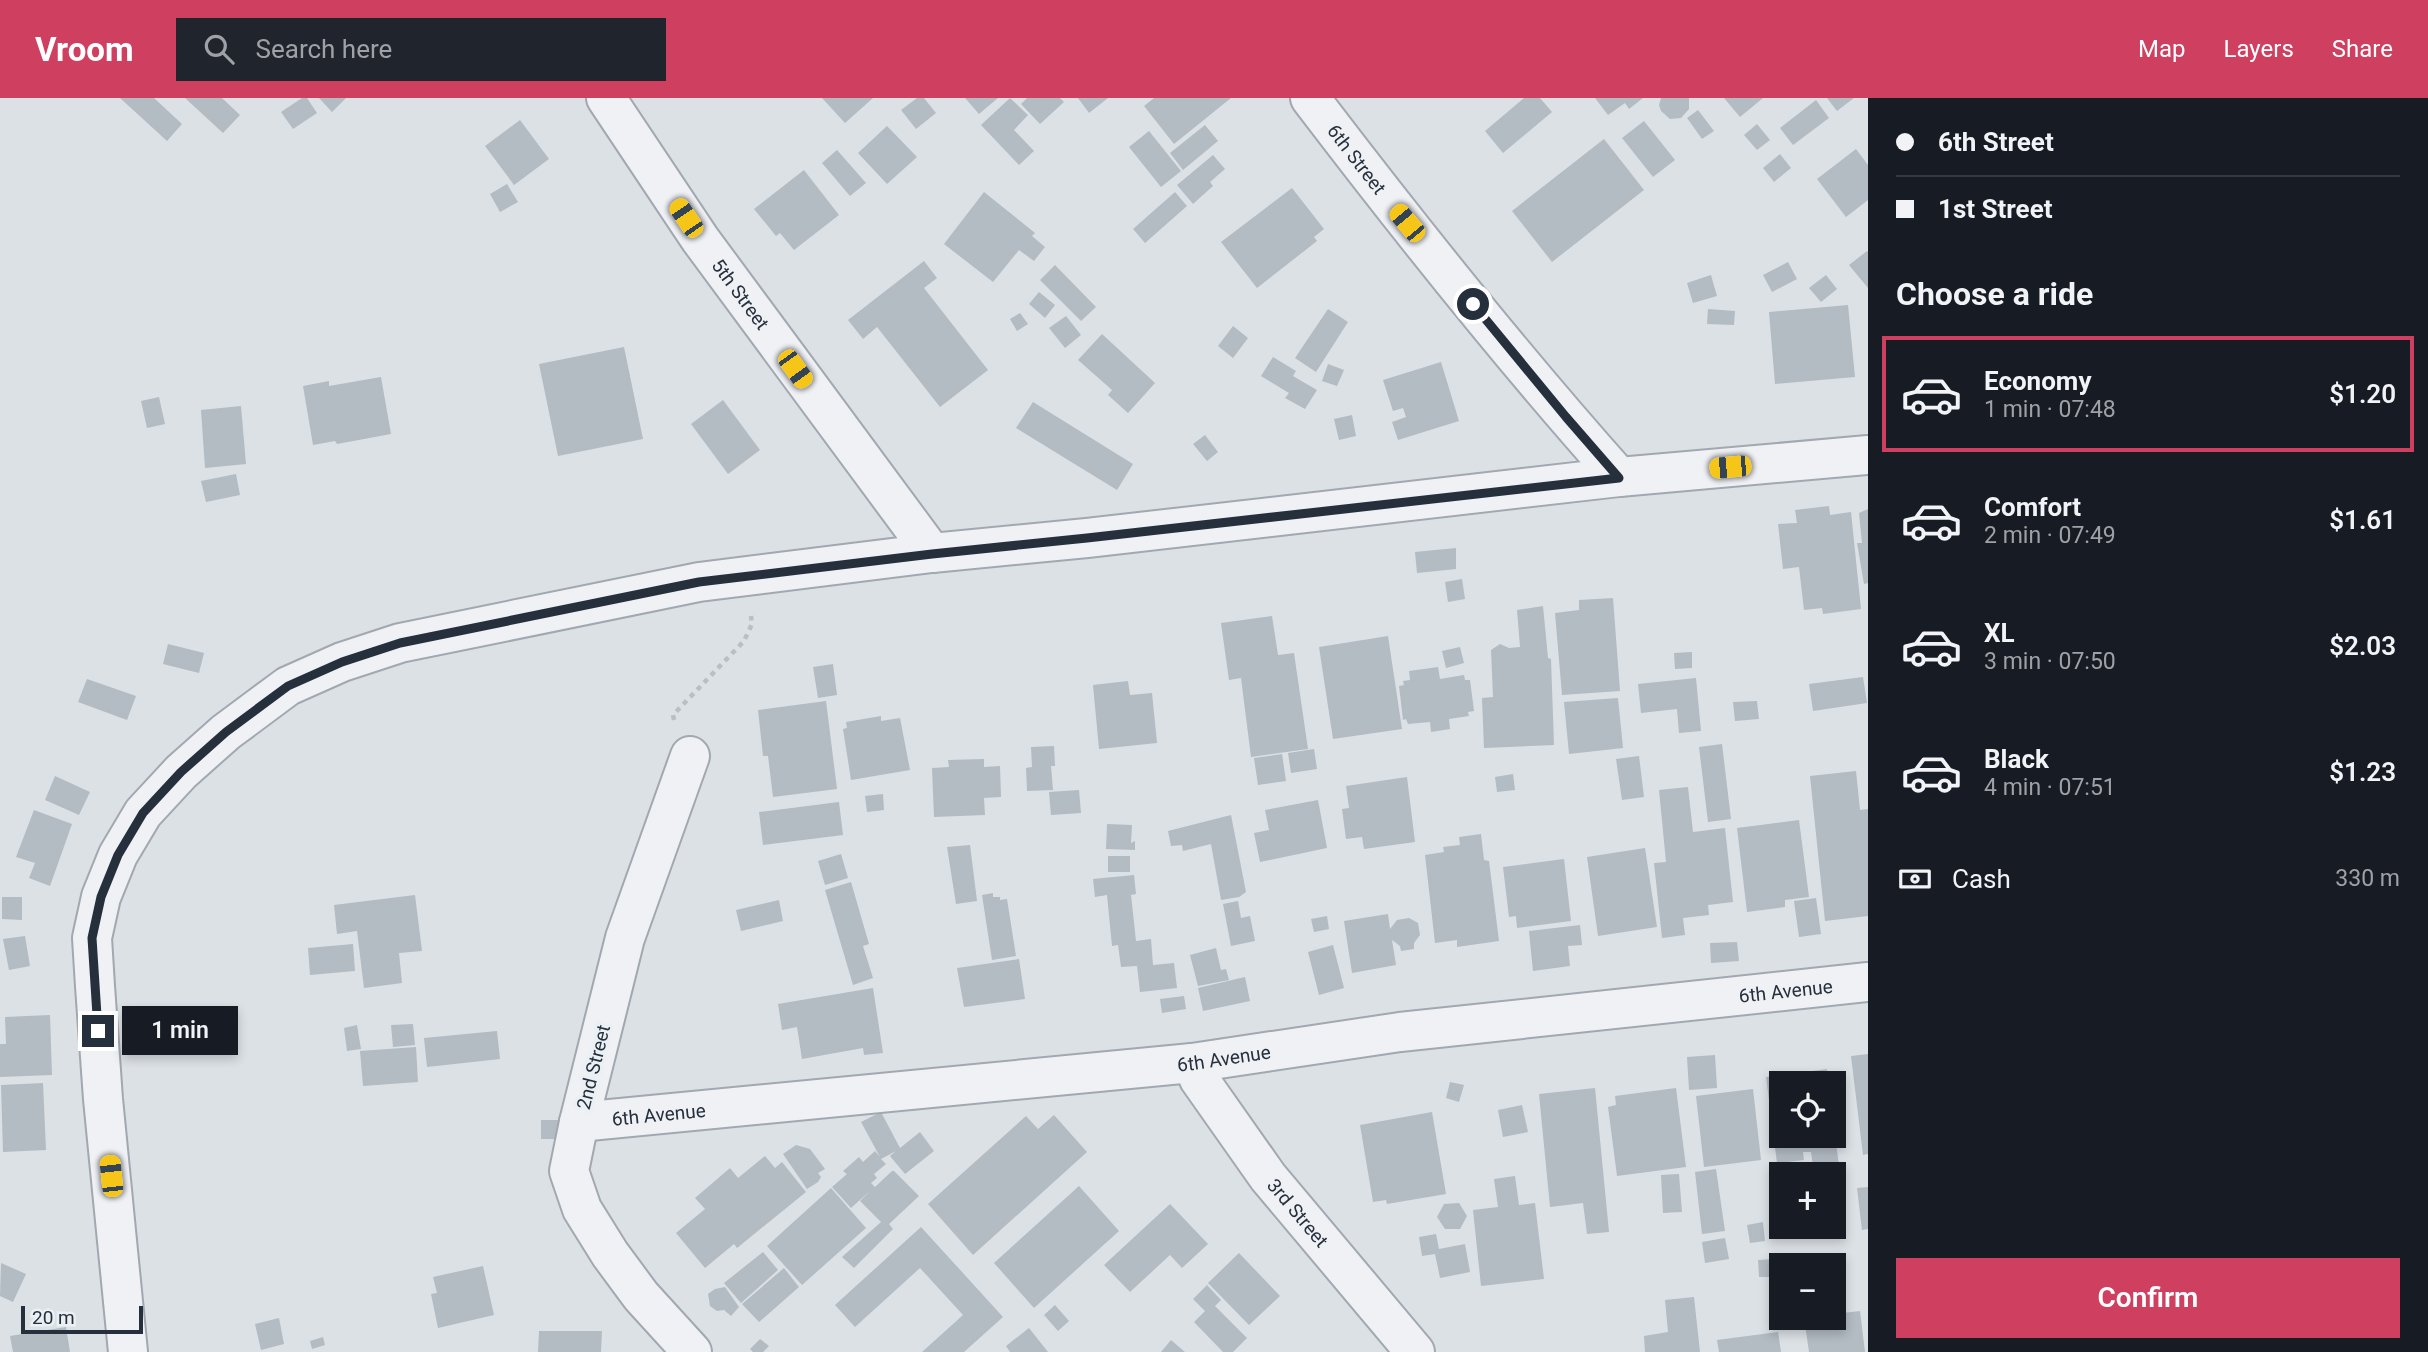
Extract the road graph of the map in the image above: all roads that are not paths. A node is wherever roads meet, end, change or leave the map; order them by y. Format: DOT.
graph roads {
  1 [pos="607,98"];
  2 [pos="1310,98"];
  3 [pos="1868,455"];
  4 [pos="1619,478"];
  5 [pos="932,554"];
  6 [pos="690,756"];
  7 [pos="1868,982"];
  8 [pos="1192,1063"];
  9 [pos="579,1122"];
  10 [pos="128,1352"];
  11 [pos="692,1352"];
  12 [pos="1415,1352"];
  1 -- 5 [label="street, 5th Street"];
  2 -- 4 [label="street, 6th Street"];
  3 -- 4 [label="street"];
  4 -- 5 [label="street"];
  5 -- 10 [label="street"];
  6 -- 9 [label="street, 2nd Street"];
  7 -- 8 [label="street, 6th Avenue"];
  8 -- 9 [label="street, 6th Avenue"];
  8 -- 12 [label="street, 3rd Street"];
  9 -- 11 [label="street, 2nd Street"];
}
